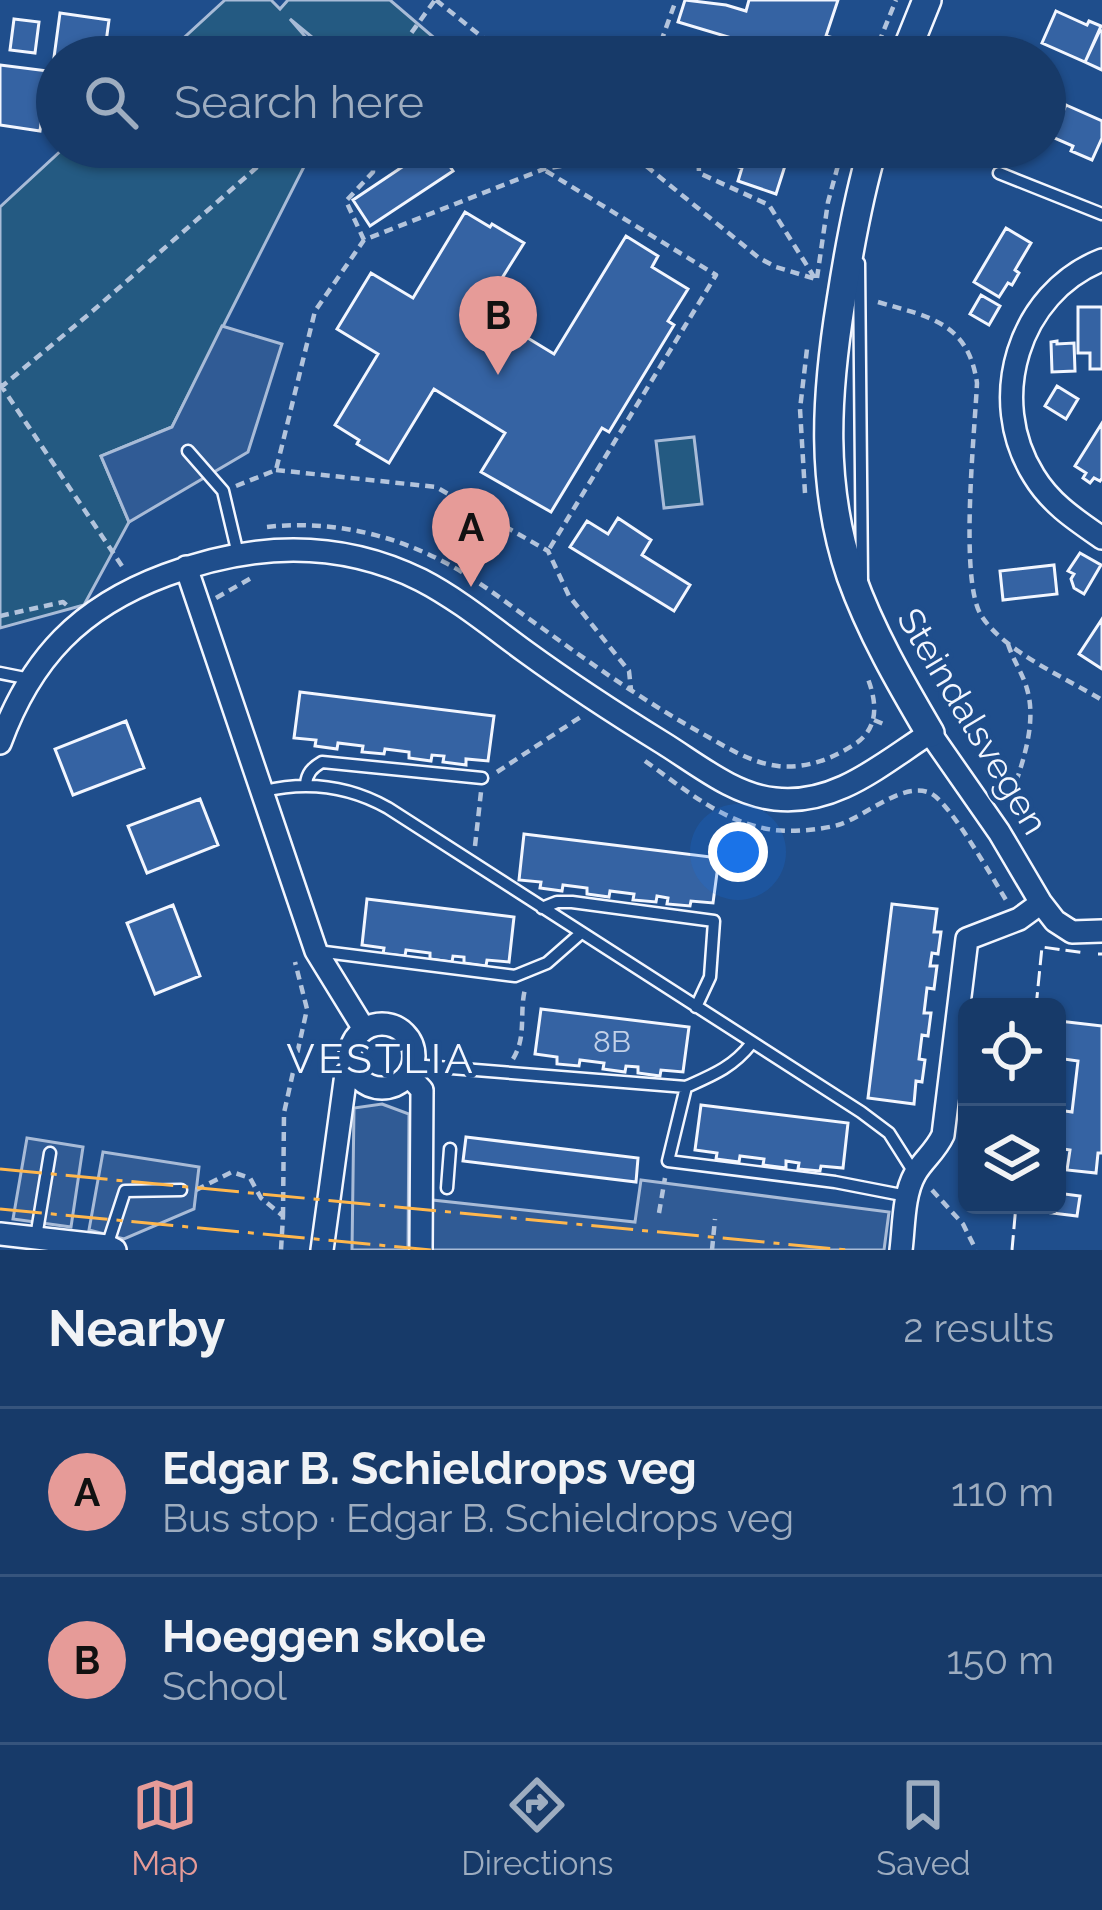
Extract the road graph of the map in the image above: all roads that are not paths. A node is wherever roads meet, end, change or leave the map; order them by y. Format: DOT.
graph roads {
  1 [pos="927,0"];
  2 [pos="912,36"];
  3 [pos="867,168"];
  4 [pos="999,173"];
  5 [pos="1102,214"];
  6 [pos="1102,260"];
  7 [pos="188,451"];
  8 [pos="1102,538"];
  9 [pos="235,543"];
  10 [pos="186,567"];
  11 [pos="0,673"];
  12 [pos="29,679"];
  13 [pos="930,733"];
  14 [pos="0,743"];
  15 [pos="482,778"];
  16 [pos="306,784"];
  17 [pos="264,791"];
  18 [pos="1041,903"];
  19 [pos="542,908"];
  20 [pos="1102,931"];
  21 [pos="580,934"];
  22 [pos="316,951"];
  23 [pos="695,1006"];
  24 [pos="364,1029"];
  25 [pos="752,1044"];
  26 [pos="353,1069"];
  27 [pos="411,1070"];
  28 [pos="686,1087"];
  29 [pos="450,1149"];
  30 [pos="50,1153"];
  31 [pos="915,1174"];
  32 [pos="447,1188"];
  33 [pos="181,1190"];
  34 [pos="908,1196"];
  35 [pos="0,1234"];
  36 [pos="36,1237"];
  37 [pos="111,1248"];
  38 [pos="322,1250"];
  39 [pos="421,1250"];
  40 [pos="901,1250"];
  1 -- 2 [label="street"];
  3 -- 13 [label="street, Steindalsvegen"];
  4 -- 5 [label="lane"];
  6 -- 8 [label="street"];
  7 -- 9 [label="lane"];
  9 -- 10 [label="street"];
  9 -- 13 [label="street"];
  10 -- 12 [label="street"];
  10 -- 17 [label="street"];
  11 -- 12 [label="lane"];
  12 -- 14 [label="street"];
  13 -- 18 [label="street, Steindalsvegen"];
  15 -- 16 [label="lane"];
  16 -- 17 [label="lane"];
  16 -- 19 [label="lane"];
  17 -- 22 [label="street"];
  18 -- 20 [label="street, Steindalsvegen"];
  18 -- 31 [label="street"];
  19 -- 21 [label="lane"];
  19 -- 23 [label="lane"];
  21 -- 22 [label="lane"];
  21 -- 23 [label="lane"];
  22 -- 24 [label="street"];
  23 -- 25 [label="lane"];
  24 -- 26 [label="street"];
  24 -- 27 [label="street"];
  25 -- 28 [label="lane"];
  25 -- 31 [label="lane"];
  26 -- 27 [label="street"];
  26 -- 38 [label="street"];
  27 -- 28 [label="lane"];
  27 -- 39 [label="street"];
  28 -- 34 [label="lane"];
  29 -- 32 [label="lane"];
  30 -- 36 [label="lane"];
  31 -- 34 [label="street"];
  33 -- 37 [label="lane"];
  34 -- 40 [label="street"];
  35 -- 36 [label="street"];
  36 -- 37 [label="street"];
}
